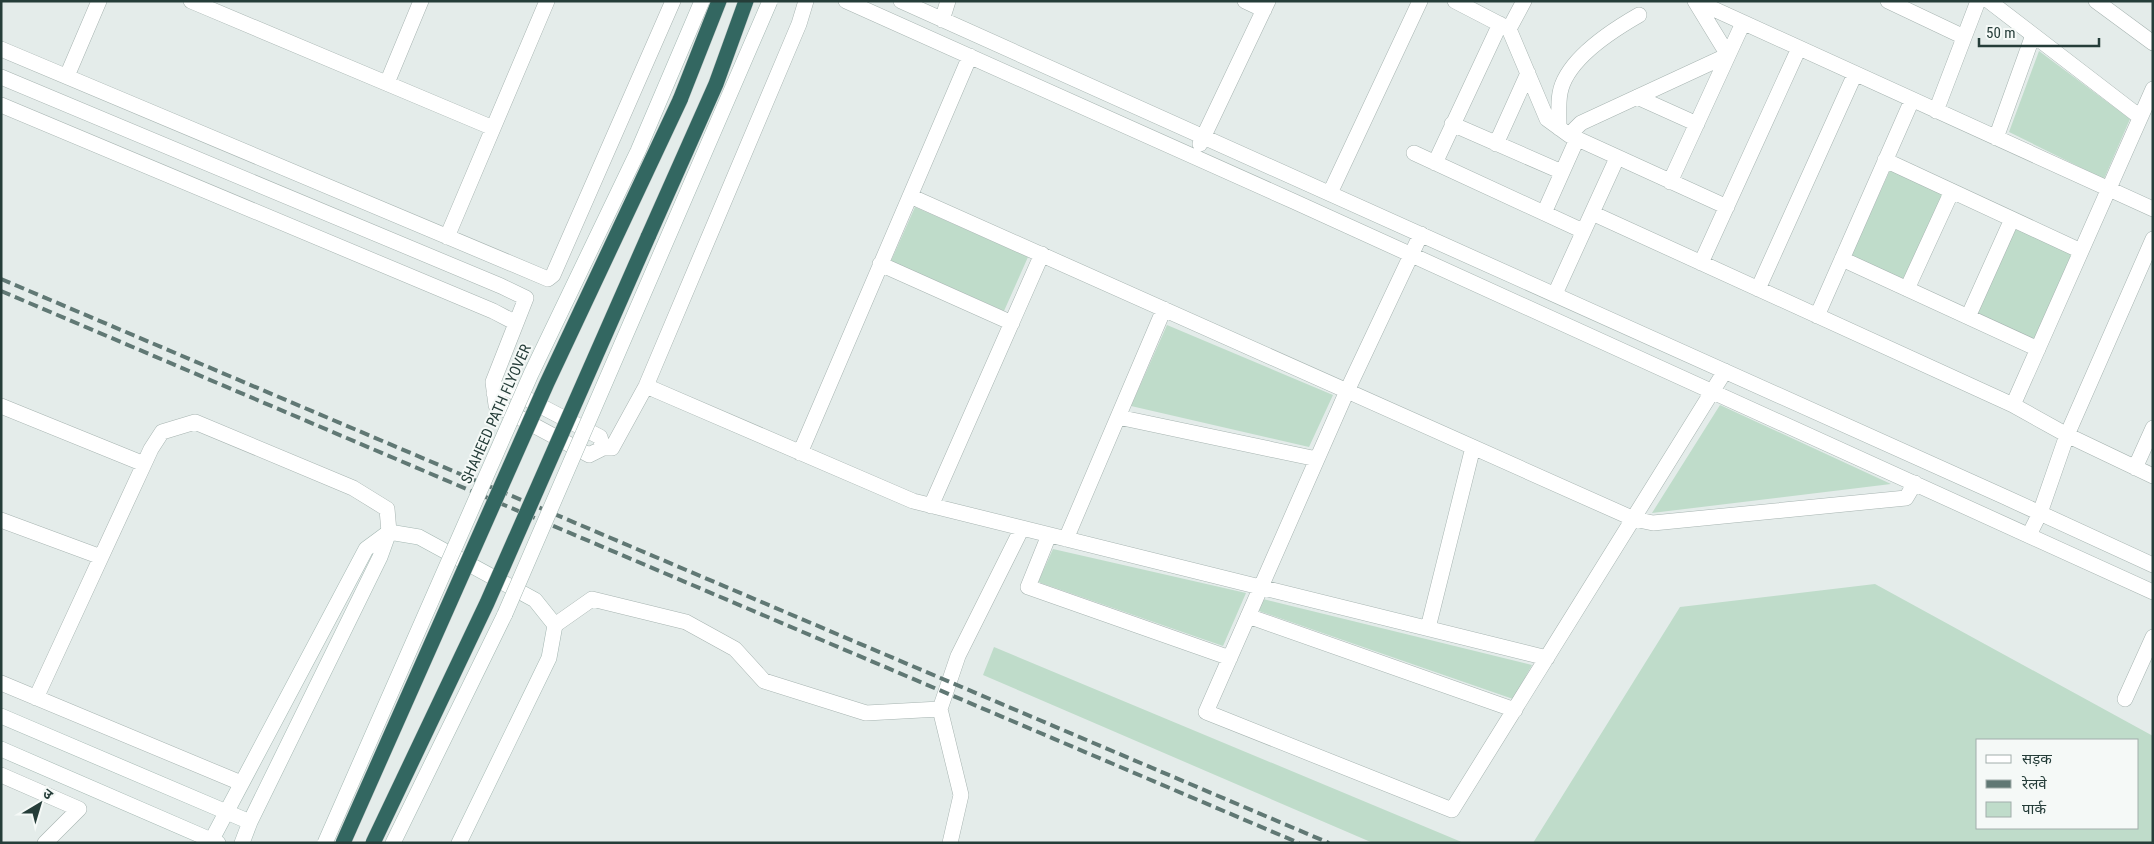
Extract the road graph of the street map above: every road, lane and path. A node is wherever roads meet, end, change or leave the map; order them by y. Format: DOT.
graph roads {
  1 [pos="100,1"];
  2 [pos="191,1"];
  3 [pos="421,1"];
  4 [pos="547,1"];
  5 [pos="674,1"];
  6 [pos="702,1"];
  7 [pos="719,1"];
  8 [pos="746,1"];
  9 [pos="770,1"];
  10 [pos="806,1"];
  11 [pos="846,1"];
  12 [pos="901,1"];
  13 [pos="948,1"];
  14 [pos="1245,1"];
  15 [pos="1420,1"];
  16 [pos="1455,1"];
  17 [pos="1524,1"];
  18 [pos="1695,1"];
  19 [pos="1888,1"];
  20 [pos="1978,1"];
  21 [pos="1989,1"];
  22 [pos="2096,1"];
  23 [pos="1266,6"];
  24 [pos="1638,15"];
  25 [pos="942,20"];
  26 [pos="1743,23"];
  27 [pos="1505,27"];
  28 [pos="2034,35"];
  29 [pos="1964,37"];
  30 [pos="2153,44"];
  31 [pos="1,48"];
  32 [pos="1799,48"];
  33 [pos="1728,55"];
  34 [pos="970,56"];
  35 [pos="672,73"];
  36 [pos="1528,73"];
  37 [pos="1855,74"];
  38 [pos="67,76"];
  39 [pos="1,77"];
  40 [pos="387,83"];
  41 [pos="2153,89"];
  42 [pos="1637,97"];
  43 [pos="680,100"];
  44 [pos="1912,100"];
  45 [pos="1,105"];
  46 [pos="1936,111"];
  47 [pos="2140,117"];
  48 [pos="1452,124"];
  49 [pos="1697,124"];
  50 [pos="493,128"];
  51 [pos="1568,134"];
  52 [pos="1204,136"];
  53 [pos="1996,138"];
  54 [pos="1496,144"];
  55 [pos="1414,153"];
  56 [pos="1195,157"];
  57 [pos="1617,158"];
  58 [pos="1885,160"];
  59 [pos="1435,163"];
  60 [pos="1562,172"];
  61 [pos="693,180"];
  62 [pos="1670,182"];
  63 [pos="2107,189"];
  64 [pos="1952,191"];
  65 [pos="1330,193"];
  66 [pos="910,196"];
  67 [pos="1727,207"];
  68 [pos="2153,210"];
  69 [pos="1544,213"];
  70 [pos="1592,213"];
  71 [pos="2012,219"];
  72 [pos="1584,231"];
  73 [pos="1422,234"];
  74 [pos="447,237"];
  75 [pos="648,237"];
  76 [pos="2153,239"];
  77 [pos="2081,251"];
  78 [pos="1042,254"];
  79 [pos="1412,255"];
  80 [pos="1842,260"];
  81 [pos="1702,263"];
  82 [pos="880,264"];
  83 [pos="1758,289"];
  84 [pos="1907,289"];
  85 [pos="1555,294"];
  86 [pos="1164,309"];
  87 [pos="1817,316"];
  88 [pos="1968,317"];
  89 [pos="516,322"];
  90 [pos="1012,323"];
  91 [pos="2038,349"];
  92 [pos="1726,371"];
  93 [pos="646,386"];
  94 [pos="1347,391"];
  95 [pos="1713,392"];
  96 [pos="494,393"];
  97 [pos="2013,405"];
  98 [pos="1,406"];
  99 [pos="1118,417"];
  100 [pos="2153,428"];
  101 [pos="2067,435"];
  102 [pos="1473,446"];
  103 [pos="603,448"];
  104 [pos="800,453"];
  105 [pos="1317,459"];
  106 [pos="144,464"];
  107 [pos="2135,468"];
  108 [pos="2153,476"];
  109 [pos="1914,483"];
  110 [pos="931,506"];
  111 [pos="2040,513"];
  112 [pos="1634,518"];
  113 [pos="1,520"];
  114 [pos="1022,528"];
  115 [pos="390,532"];
  116 [pos="1049,535"];
  117 [pos="2029,535"];
  118 [pos="1066,539"];
  119 [pos="101,557"];
  120 [pos="2153,566"];
  121 [pos="1261,587"];
  122 [pos="2153,592"];
  123 [pos="1248,616"];
  124 [pos="555,625"];
  125 [pos="1428,628"];
  126 [pos="2153,638"];
  127 [pos="1230,658"];
  128 [pos="1548,658"];
  129 [pos="1,683"];
  130 [pos="36,698"];
  131 [pos="2125,699"];
  132 [pos="940,709"];
  133 [pos="1515,710"];
  134 [pos="1,716"];
  135 [pos="1,749"];
  136 [pos="1,776"];
  137 [pos="241,783"];
  138 [pos="225,812"];
  139 [pos="250,822"];
  140 [pos="213,842"];
  141 [pos="45,843"];
  142 [pos="242,843"];
  143 [pos="326,843"];
  144 [pos="343,843"];
  145 [pos="373,843"];
  146 [pos="393,843"];
  147 [pos="459,843"];
  148 [pos="950,843"];
  1 -- 38 [label="street"];
  2 -- 40 [label="street"];
  3 -- 40 [label="street"];
  4 -- 50 [label="street"];
  5 -- 74 [label="street"];
  6 -- 35 [label="street, SHAHEED PATH FLYOVER, bridge"];
  7 -- 43 [label="highway"];
  8 -- 75 [label="highway"];
  9 -- 61 [label="street, bridge"];
  10 -- 93 [label="street"];
  11 -- 34 [label="street"];
  12 -- 25 [label="street"];
  13 -- 25 [label="street"];
  14 -- 23 [label="street"];
  15 -- 65 [label="street"];
  16 -- 27 [label="street"];
  17 -- 27 [label="street"];
  18 -- 26 [label="street"];
  18 -- 33 [label="street"];
  19 -- 29 [label="street"];
  20 -- 29 [label="street"];
  21 -- 28 [label="street"];
  22 -- 30 [label="street"];
  23 -- 52 [label="street"];
  24 -- 51 [label="street"];
  25 -- 52 [label="street"];
  26 -- 32 [label="street"];
  26 -- 33 [label="street"];
  27 -- 36 [label="street"];
  27 -- 48 [label="street"];
  28 -- 47 [label="street"];
  28 -- 53 [label="street"];
  29 -- 46 [label="street"];
  31 -- 38 [label="street"];
  32 -- 37 [label="street"];
  32 -- 67 [label="street"];
  33 -- 42 [label="street"];
  33 -- 49 [label="street"];
  34 -- 56 [label="street"];
  34 -- 66 [label="street"];
  35 -- 43 [label="highway"];
  35 -- 143 [label="street, SHAHEED PATH FLYOVER, bridge"];
  36 -- 51 [label="street"];
  36 -- 54 [label="street"];
  37 -- 44 [label="street"];
  37 -- 83 [label="street"];
  38 -- 74 [label="street"];
  39 -- 89 [label="street"];
  40 -- 50 [label="street"];
  41 -- 47 [label="street"];
  42 -- 49 [label="street"];
  42 -- 51 [label="street"];
  43 -- 144 [label="highway, bridge"];
  44 -- 46 [label="street"];
  44 -- 58 [label="street"];
  45 -- 89 [label="street"];
  46 -- 53 [label="street"];
  47 -- 63 [label="street"];
  48 -- 54 [label="street"];
  48 -- 59 [label="street"];
  49 -- 62 [label="street"];
  50 -- 74 [label="street"];
  51 -- 57 [label="street"];
  51 -- 60 [label="street"];
  52 -- 56 [label="street"];
  52 -- 65 [label="street"];
  53 -- 63 [label="street"];
  54 -- 60 [label="street"];
  55 -- 59 [label="street"];
  56 -- 79 [label="street"];
  57 -- 62 [label="street"];
  57 -- 70 [label="street"];
  58 -- 64 [label="street"];
  58 -- 80 [label="street"];
  59 -- 69 [label="street"];
  60 -- 69 [label="street"];
  61 -- 75 [label="highway, bridge"];
  61 -- 146 [label="street, bridge"];
  62 -- 67 [label="street"];
  63 -- 68 [label="street"];
  63 -- 77 [label="street"];
  64 -- 71 [label="street"];
  64 -- 84 [label="street"];
  65 -- 73 [label="street"];
  66 -- 78 [label="street"];
  66 -- 82 [label="street"];
  67 -- 81 [label="street"];
  69 -- 72 [label="street"];
  70 -- 72 [label="street"];
  70 -- 81 [label="street"];
  71 -- 77 [label="street"];
  71 -- 88 [label="street"];
  72 -- 85 [label="street"];
  73 -- 79 [label="street"];
  73 -- 85 [label="street"];
  75 -- 145 [label="highway, bridge"];
  76 -- 101 [label="street"];
  77 -- 91 [label="street"];
  78 -- 86 [label="street"];
  78 -- 90 [label="street"];
  79 -- 94 [label="street"];
  79 -- 95 [label="street"];
  80 -- 84 [label="street"];
  80 -- 87 [label="street"];
  81 -- 83 [label="street"];
  82 -- 90 [label="street"];
  82 -- 104 [label="street"];
  83 -- 87 [label="street"];
  84 -- 88 [label="street"];
  85 -- 92 [label="street"];
  86 -- 94 [label="street"];
  86 -- 99 [label="street"];
  87 -- 97 [label="street"];
  88 -- 91 [label="street"];
  89 -- 96 [label="street"];
  90 -- 110 [label="street"];
  91 -- 97 [label="street"];
  92 -- 95 [label="street"];
  92 -- 111 [label="street"];
  93 -- 103 [label="street"];
  93 -- 104 [label="street"];
  94 -- 102 [label="street"];
  94 -- 105 [label="street"];
  95 -- 109 [label="street"];
  95 -- 112 [label="street"];
  96 -- 103 [label="street"];
  96 -- 103 [label="street"];
  97 -- 101 [label="street"];
  98 -- 106 [label="street"];
  99 -- 105 [label="street"];
  99 -- 118 [label="street"];
  100 -- 107 [label="street"];
  101 -- 107 [label="street"];
  101 -- 111 [label="street"];
  102 -- 112 [label="street"];
  102 -- 125 [label="street"];
  104 -- 110 [label="street"];
  105 -- 121 [label="street"];
  106 -- 115 [label="street"];
  106 -- 119 [label="street"];
  107 -- 108 [label="street"];
  109 -- 112 [label="street"];
  109 -- 117 [label="street"];
  110 -- 114 [label="street"];
  111 -- 117 [label="street"];
  111 -- 120 [label="street"];
  112 -- 128 [label="street"];
  113 -- 119 [label="street"];
  114 -- 116 [label="street"];
  114 -- 132 [label="street"];
  115 -- 124 [label="street"];
  115 -- 137 [label="street"];
  115 -- 139 [label="street"];
  116 -- 118 [label="street"];
  116 -- 127 [label="street"];
  117 -- 122 [label="street"];
  118 -- 121 [label="street"];
  119 -- 130 [label="street"];
  121 -- 123 [label="street"];
  121 -- 125 [label="street"];
  123 -- 127 [label="street"];
  123 -- 133 [label="street"];
  124 -- 132 [label="street"];
  124 -- 147 [label="street"];
  125 -- 128 [label="street"];
  126 -- 131 [label="street"];
  127 -- 133 [label="street"];
  128 -- 133 [label="street"];
  129 -- 130 [label="street"];
  130 -- 137 [label="street"];
  132 -- 148 [label="street"];
  134 -- 138 [label="street"];
  135 -- 140 [label="street"];
  136 -- 141 [label="street"];
  137 -- 138 [label="street"];
  138 -- 139 [label="street"];
  138 -- 140 [label="street"];
  139 -- 142 [label="street"];
}
